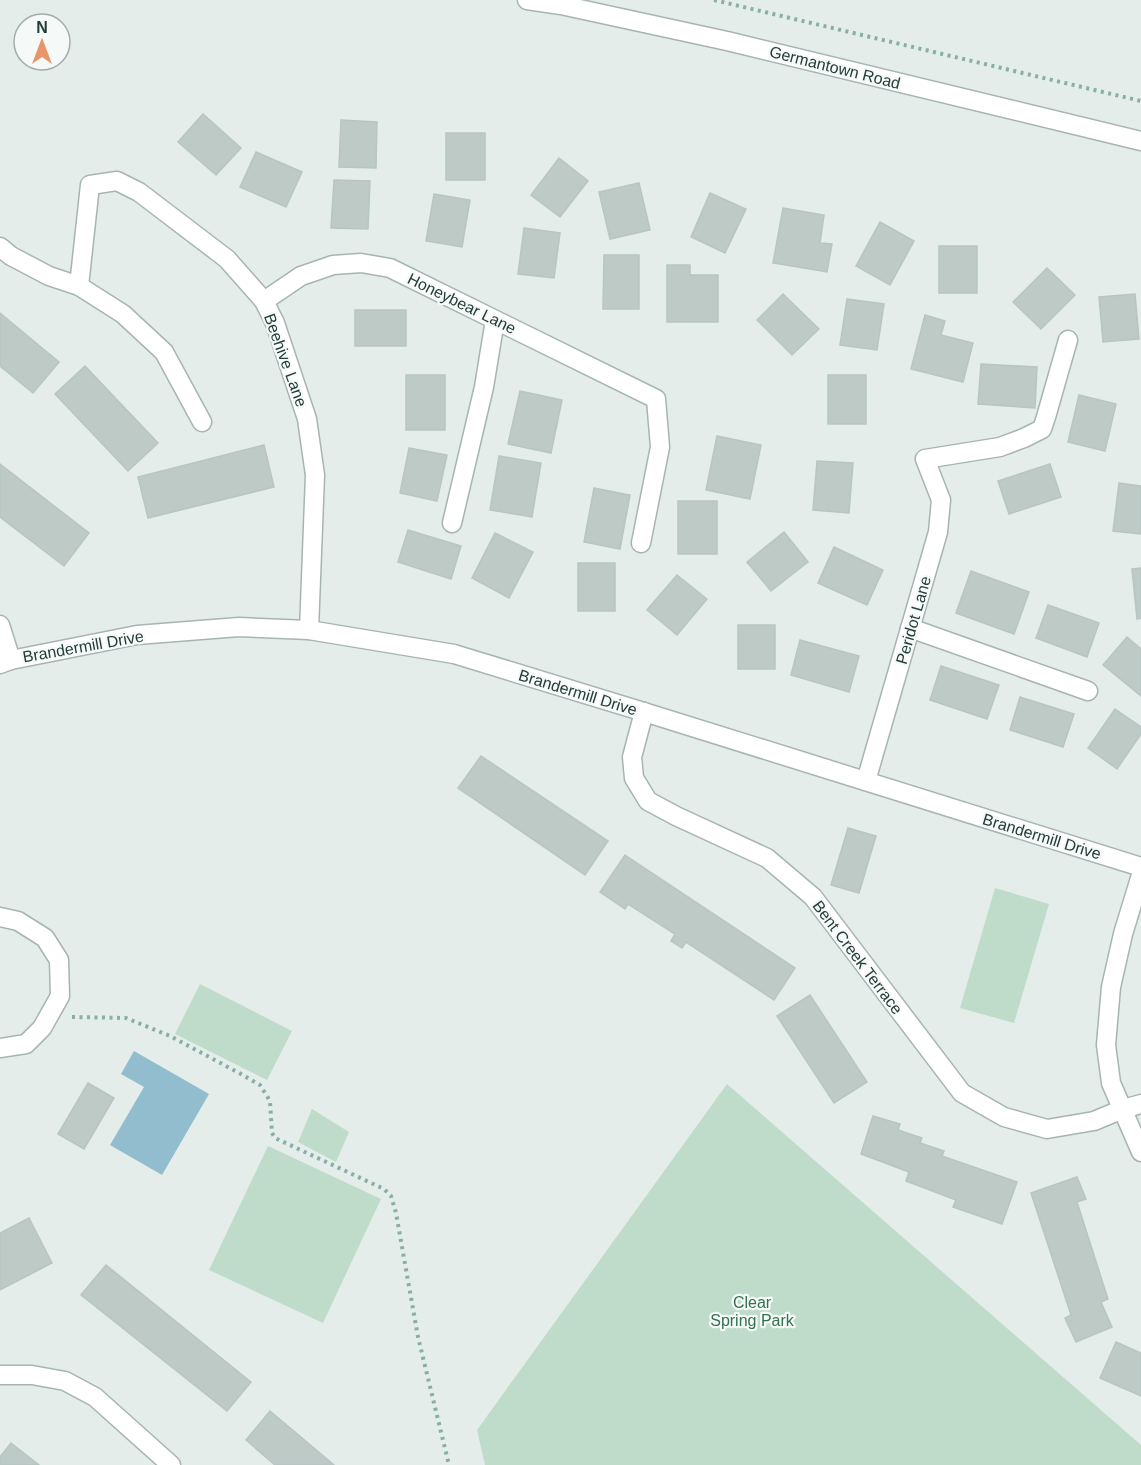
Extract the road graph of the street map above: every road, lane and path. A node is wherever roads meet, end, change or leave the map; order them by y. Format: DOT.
graph roads {
  1 [pos="527,0"];
  2 [pos="714,0"];
  3 [pos="1141,101"];
  4 [pos="1141,141"];
  5 [pos="0,247"];
  6 [pos="79,286"];
  7 [pos="264,301"];
  8 [pos="495,320"];
  9 [pos="1068,340"];
  10 [pos="202,422"];
  11 [pos="453,523"];
  12 [pos="641,543"];
  13 [pos="0,625"];
  14 [pos="910,628"];
  15 [pos="309,630"];
  16 [pos="6,662"];
  17 [pos="1088,691"];
  18 [pos="644,712"];
  19 [pos="866,781"];
  20 [pos="1141,867"];
  21 [pos="1141,875"];
  22 [pos="0,917"];
  23 [pos="50,1013"];
  24 [pos="0,1048"];
  25 [pos="1132,1106"];
  26 [pos="1141,1152"];
  27 [pos="0,1375"];
  28 [pos="171,1465"];
  29 [pos="449,1465"];
  1 -- 4 [label="street, Germantown Road"];
  2 -- 3 [label="path"];
  5 -- 6 [label="street"];
  6 -- 7 [label="street, Beehive Lane"];
  6 -- 10 [label="street"];
  7 -- 8 [label="street, Honeybear Lane"];
  7 -- 15 [label="street, Beehive Lane"];
  8 -- 11 [label="street"];
  8 -- 12 [label="street, Honeybear Lane"];
  9 -- 14 [label="street, Peridot Lane"];
  13 -- 16 [label="street"];
  14 -- 17 [label="street"];
  14 -- 19 [label="street, Peridot Lane"];
  15 -- 16 [label="street, Brandermill Drive"];
  15 -- 18 [label="street, Brandermill Drive"];
  18 -- 19 [label="street, Brandermill Drive"];
  18 -- 25 [label="street, Bent Creek Terrace"];
  19 -- 20 [label="street, Brandermill Drive"];
  21 -- 25 [label="street"];
  22 -- 23 [label="street"];
  23 -- 24 [label="street"];
  23 -- 29 [label="path"];
  25 -- 26 [label="street"];
  27 -- 28 [label="street"];
}
